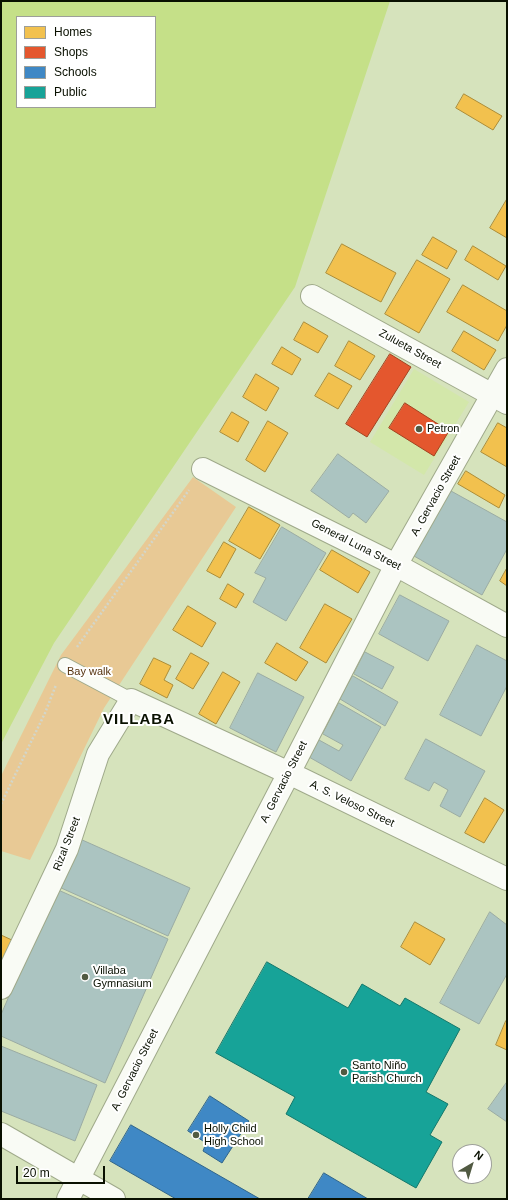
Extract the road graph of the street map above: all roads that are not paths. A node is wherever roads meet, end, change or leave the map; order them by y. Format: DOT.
graph roads {
  1 [pos="312,296"];
  2 [pos="507,369"];
  3 [pos="500,399"];
  4 [pos="204,469"];
  5 [pos="396,565"];
  6 [pos="507,626"];
  7 [pos="65,665"];
  8 [pos="131,700"];
  9 [pos="289,773"];
  10 [pos="507,879"];
  11 [pos="1,988"];
  12 [pos="1,1134"];
  13 [pos="79,1178"];
  14 [pos="68,1199"];
  15 [pos="114,1199"];
  1 -- 3 [label="street, Zulueta Street"];
  2 -- 3 [label="street, A. Gervacio Street"];
  3 -- 5 [label="street, A. Gervacio Street"];
  4 -- 5 [label="street, General Luna Street"];
  5 -- 6 [label="street, General Luna Street"];
  5 -- 9 [label="street, A. Gervacio Street"];
  7 -- 8 [label="lane"];
  8 -- 9 [label="street, A. S. Veloso Street"];
  8 -- 11 [label="street, Rizal Street"];
  9 -- 10 [label="street, A. S. Veloso Street"];
  9 -- 13 [label="street, A. Gervacio Street"];
  12 -- 13 [label="street"];
  13 -- 14 [label="street, A. Gervacio Street"];
  13 -- 15 [label="street"];
}
